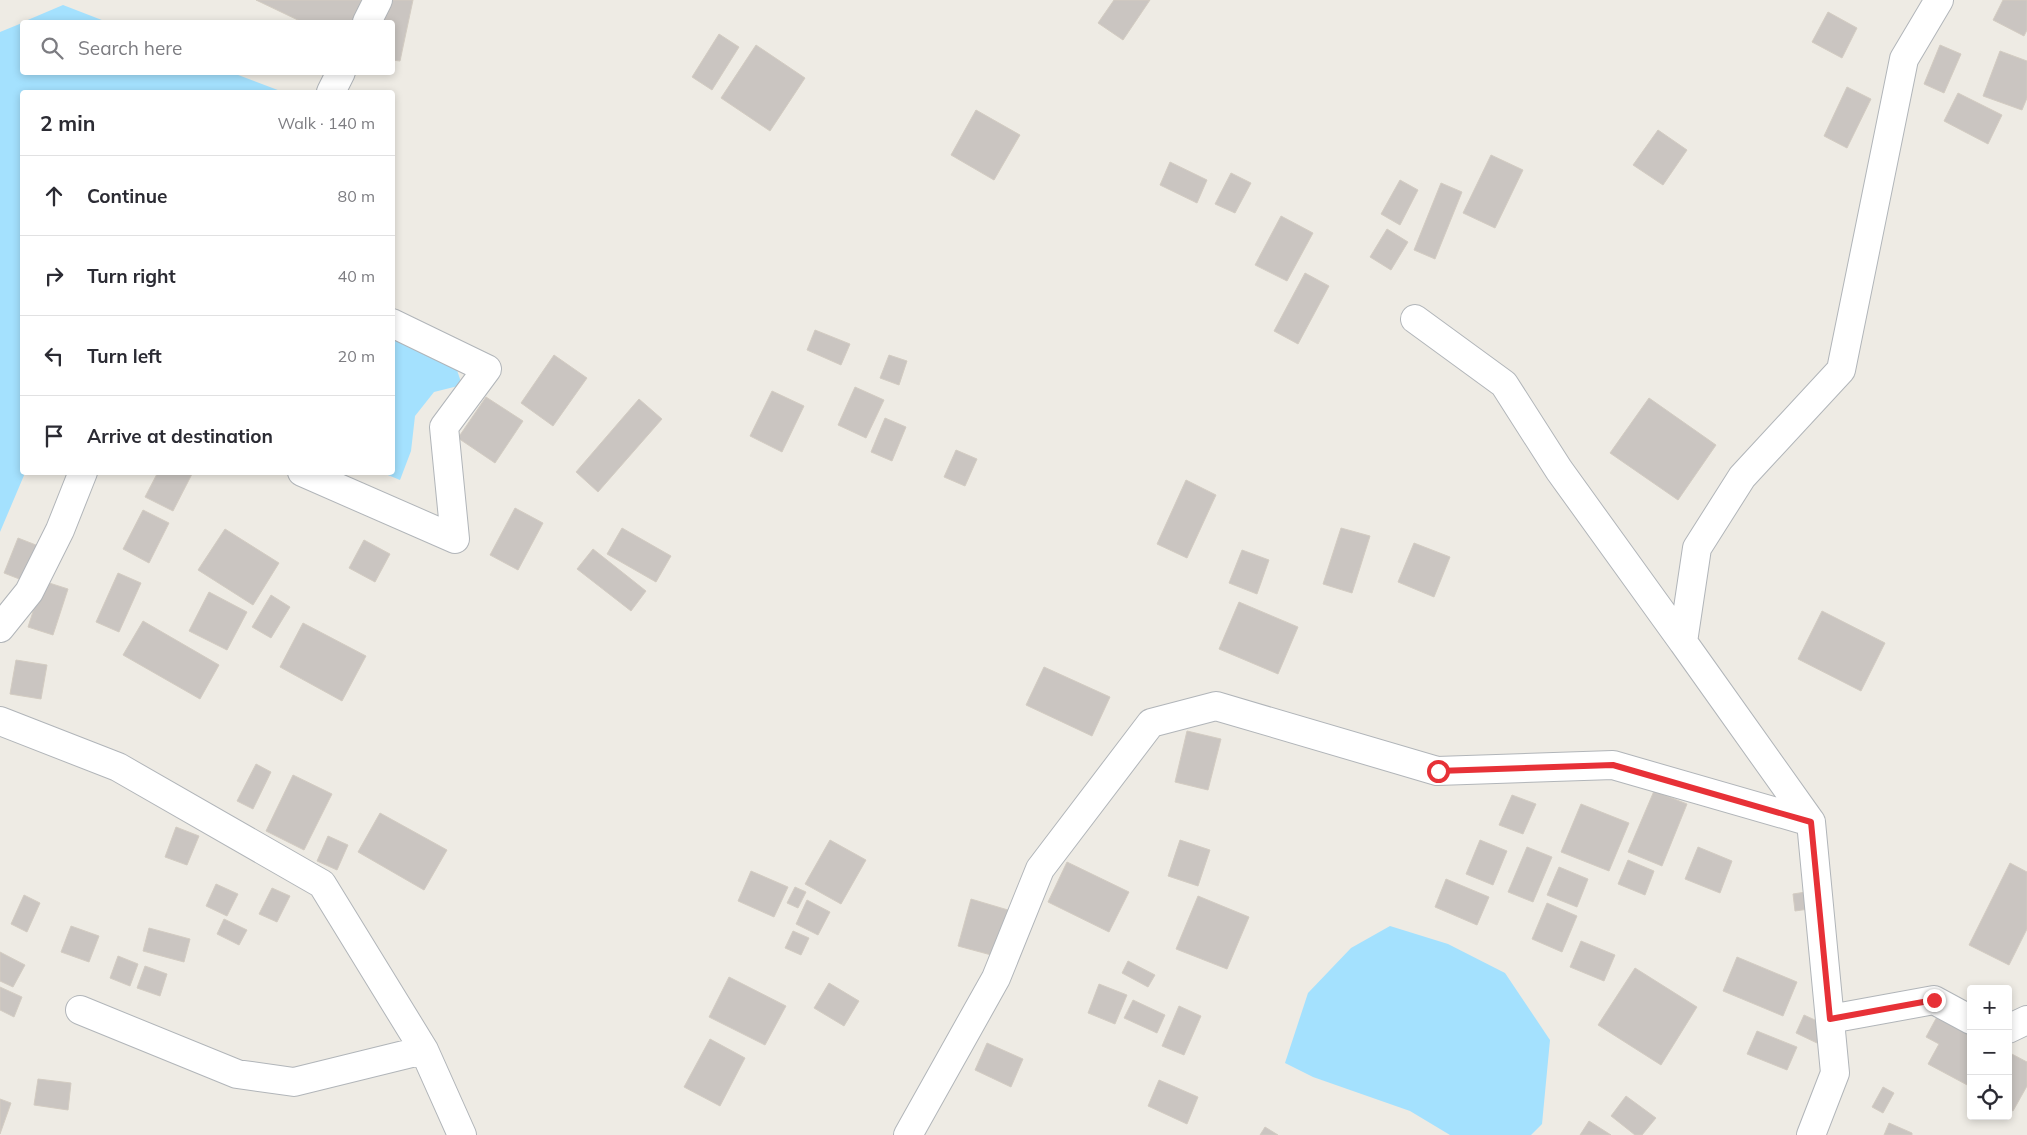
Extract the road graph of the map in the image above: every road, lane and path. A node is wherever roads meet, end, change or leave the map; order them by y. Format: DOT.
graph roads {
  1 [pos="378,0"];
  2 [pos="1938,0"];
  3 [pos="368,20"];
  4 [pos="340,75"];
  5 [pos="332,90"];
  6 [pos="1415,319"];
  7 [pos="395,324"];
  8 [pos="82,475"];
  9 [pos="309,475"];
  10 [pos="0,628"];
  11 [pos="1684,642"];
  12 [pos="0,721"];
  13 [pos="1811,822"];
  14 [pos="80,1010"];
  15 [pos="1967,1018"];
  16 [pos="1830,1019"];
  17 [pos="2027,1020"];
  18 [pos="2012,1027"];
  19 [pos="424,1050"];
  20 [pos="461,1135"];
  21 [pos="908,1135"];
  22 [pos="1811,1135"];
  1 -- 3 [label="street"];
  2 -- 11 [label="street"];
  4 -- 5 [label="street"];
  6 -- 11 [label="street"];
  7 -- 9 [label="street"];
  8 -- 10 [label="street"];
  11 -- 13 [label="street"];
  12 -- 19 [label="street"];
  13 -- 16 [label="street"];
  13 -- 21 [label="street"];
  14 -- 19 [label="street"];
  15 -- 16 [label="street"];
  16 -- 22 [label="street"];
  17 -- 18 [label="street"];
  19 -- 20 [label="street"];
}
